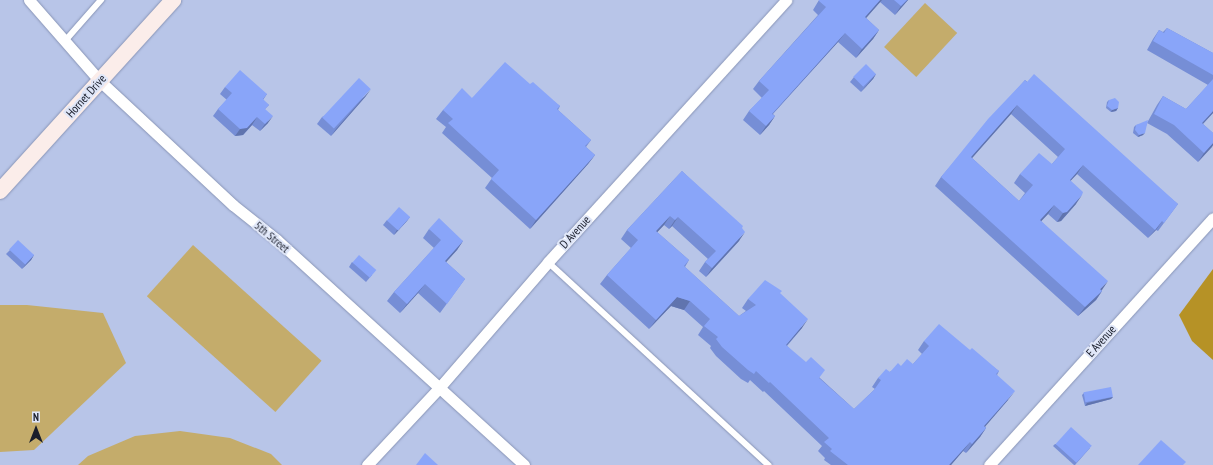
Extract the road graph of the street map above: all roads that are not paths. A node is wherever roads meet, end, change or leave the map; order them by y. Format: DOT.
graph roads {
  1 [pos="29,0"];
  2 [pos="102,0"];
  3 [pos="173,0"];
  4 [pos="786,0"];
  5 [pos="65,41"];
  6 [pos="100,81"];
  7 [pos="0,191"];
  8 [pos="1213,218"];
  9 [pos="548,262"];
  10 [pos="439,388"];
  11 [pos="367,465"];
  12 [pos="524,465"];
  13 [pos="769,465"];
  14 [pos="990,465"];
  1 -- 5 [label="street, 5th Street"];
  2 -- 5 [label="lane"];
  3 -- 6 [label="main road, Hornet Drive"];
  4 -- 9 [label="street, D Avenue"];
  5 -- 6 [label="street, 5th Street"];
  6 -- 7 [label="main road, Hornet Drive"];
  6 -- 10 [label="street, 5th Street"];
  8 -- 14 [label="street, E Avenue"];
  9 -- 10 [label="street, D Avenue"];
  9 -- 13 [label="lane"];
  10 -- 11 [label="street, D Avenue"];
  10 -- 12 [label="street, 5th Street"];
}
